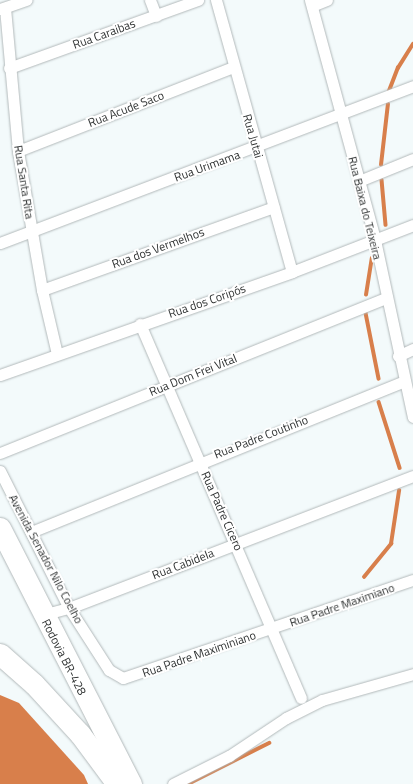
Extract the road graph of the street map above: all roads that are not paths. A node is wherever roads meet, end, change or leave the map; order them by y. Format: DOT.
graph roads {
  1 [pos="26,0"];
  2 [pos="150,0"];
  3 [pos="198,0"];
  4 [pos="216,0"];
  5 [pos="327,0"];
  6 [pos="311,3"];
  7 [pos="3,8"];
  8 [pos="156,16"];
  9 [pos="234,67"];
  10 [pos="9,68"];
  11 [pos="413,86"];
  12 [pos="341,115"];
  13 [pos="257,148"];
  14 [pos="18,151"];
  15 [pos="413,159"];
  16 [pos="359,181"];
  17 [pos="274,207"];
  18 [pos="413,225"];
  19 [pos="32,232"];
  20 [pos="375,240"];
  21 [pos="0,243"];
  22 [pos="292,272"];
  23 [pos="42,290"];
  24 [pos="386,298"];
  25 [pos="140,324"];
  26 [pos="413,349"];
  27 [pos="57,354"];
  28 [pos="398,356"];
  29 [pos="0,376"];
  30 [pos="404,381"];
  31 [pos="167,385"];
  32 [pos="413,417"];
  33 [pos="0,453"];
  34 [pos="200,462"];
  35 [pos="0,471"];
  36 [pos="413,476"];
  37 [pos="0,528"];
  38 [pos="31,532"];
  39 [pos="236,543"];
  40 [pos="413,580"];
  41 [pos="69,608"];
  42 [pos="42,614"];
  43 [pos="271,629"];
  44 [pos="0,654"];
  45 [pos="413,674"];
  46 [pos="127,678"];
  47 [pos="301,698"];
  48 [pos="117,784"];
  49 [pos="131,784"];
  50 [pos="173,784"];
  1 -- 7 [label="street"];
  2 -- 8 [label="street"];
  3 -- 8 [label="street, Rua Caraibas"];
  4 -- 9 [label="street, Rua Jutai"];
  5 -- 6 [label="street"];
  6 -- 12 [label="street, Rua Baixa do Teixeira"];
  7 -- 10 [label="street, Rua Santa Rita"];
  8 -- 10 [label="street, Rua Caraibas"];
  9 -- 13 [label="street, Rua Jutai"];
  9 -- 14 [label="street, Rua Acude Saco"];
  10 -- 14 [label="street, Rua Santa Rita"];
  11 -- 12 [label="street, Rua Urimama"];
  12 -- 13 [label="street, Rua Urimama"];
  12 -- 16 [label="street, Rua Baixa do Teixeira"];
  13 -- 17 [label="street, Rua Jutai"];
  13 -- 19 [label="street, Rua Urimama"];
  14 -- 19 [label="street, Rua Santa Rita"];
  15 -- 16 [label="street"];
  16 -- 20 [label="street, Rua Baixa do Teixeira"];
  17 -- 22 [label="street, Rua Jutai"];
  17 -- 23 [label="street, Rua dos Vermelhos"];
  18 -- 20 [label="street, Rua dos Coripós"];
  19 -- 21 [label="street, Rua Urimama"];
  19 -- 23 [label="street, Rua Santa Rita"];
  20 -- 22 [label="street, Rua dos Coripós"];
  20 -- 24 [label="street, Rua Baixa do Teixeira"];
  22 -- 25 [label="street, Rua dos Coripós"];
  23 -- 27 [label="street, Rua Santa Rita"];
  24 -- 28 [label="street, Rua Baixa do Teixeira"];
  24 -- 31 [label="street, Rua Dom Frei Vital"];
  25 -- 27 [label="street, Rua dos Coripós"];
  25 -- 31 [label="street, Rua Padre Cicero"];
  26 -- 28 [label="street"];
  27 -- 29 [label="street, Rua dos Coripós"];
  28 -- 30 [label="street, Rua Baixa do Teixeira"];
  30 -- 32 [label="street, Rua Baixa do Teixeira"];
  30 -- 34 [label="street, Rua Padre Coutinho"];
  31 -- 33 [label="street, Rua Dom Frei Vital"];
  31 -- 34 [label="street, Rua Padre Cicero"];
  34 -- 38 [label="street, Rua Padre Coutinho"];
  34 -- 39 [label="street, Rua Padre Cicero"];
  35 -- 38 [label="street, Avenida Senador Nilo Coelho"];
  36 -- 39 [label="street, Rua Cabidela"];
  37 -- 42 [label="highway, Rodovia BR-428"];
  38 -- 41 [label="street, Avenida Senador Nilo Coelho"];
  39 -- 41 [label="street, Rua Cabidela"];
  39 -- 43 [label="street, Rua Padre Cicero"];
  40 -- 43 [label="street, Rua Padre Maximiano"];
  41 -- 42 [label="street, Rua Cabidela"];
  41 -- 46 [label="street, Avenida Senador Nilo Coelho"];
  42 -- 49 [label="highway, Rodovia BR-428"];
  43 -- 46 [label="street, Rua Padre Maximiniano"];
  43 -- 47 [label="street, Rua Padre Cicero"];
  44 -- 48 [label="highway"];
  45 -- 50 [label="street"];
}
